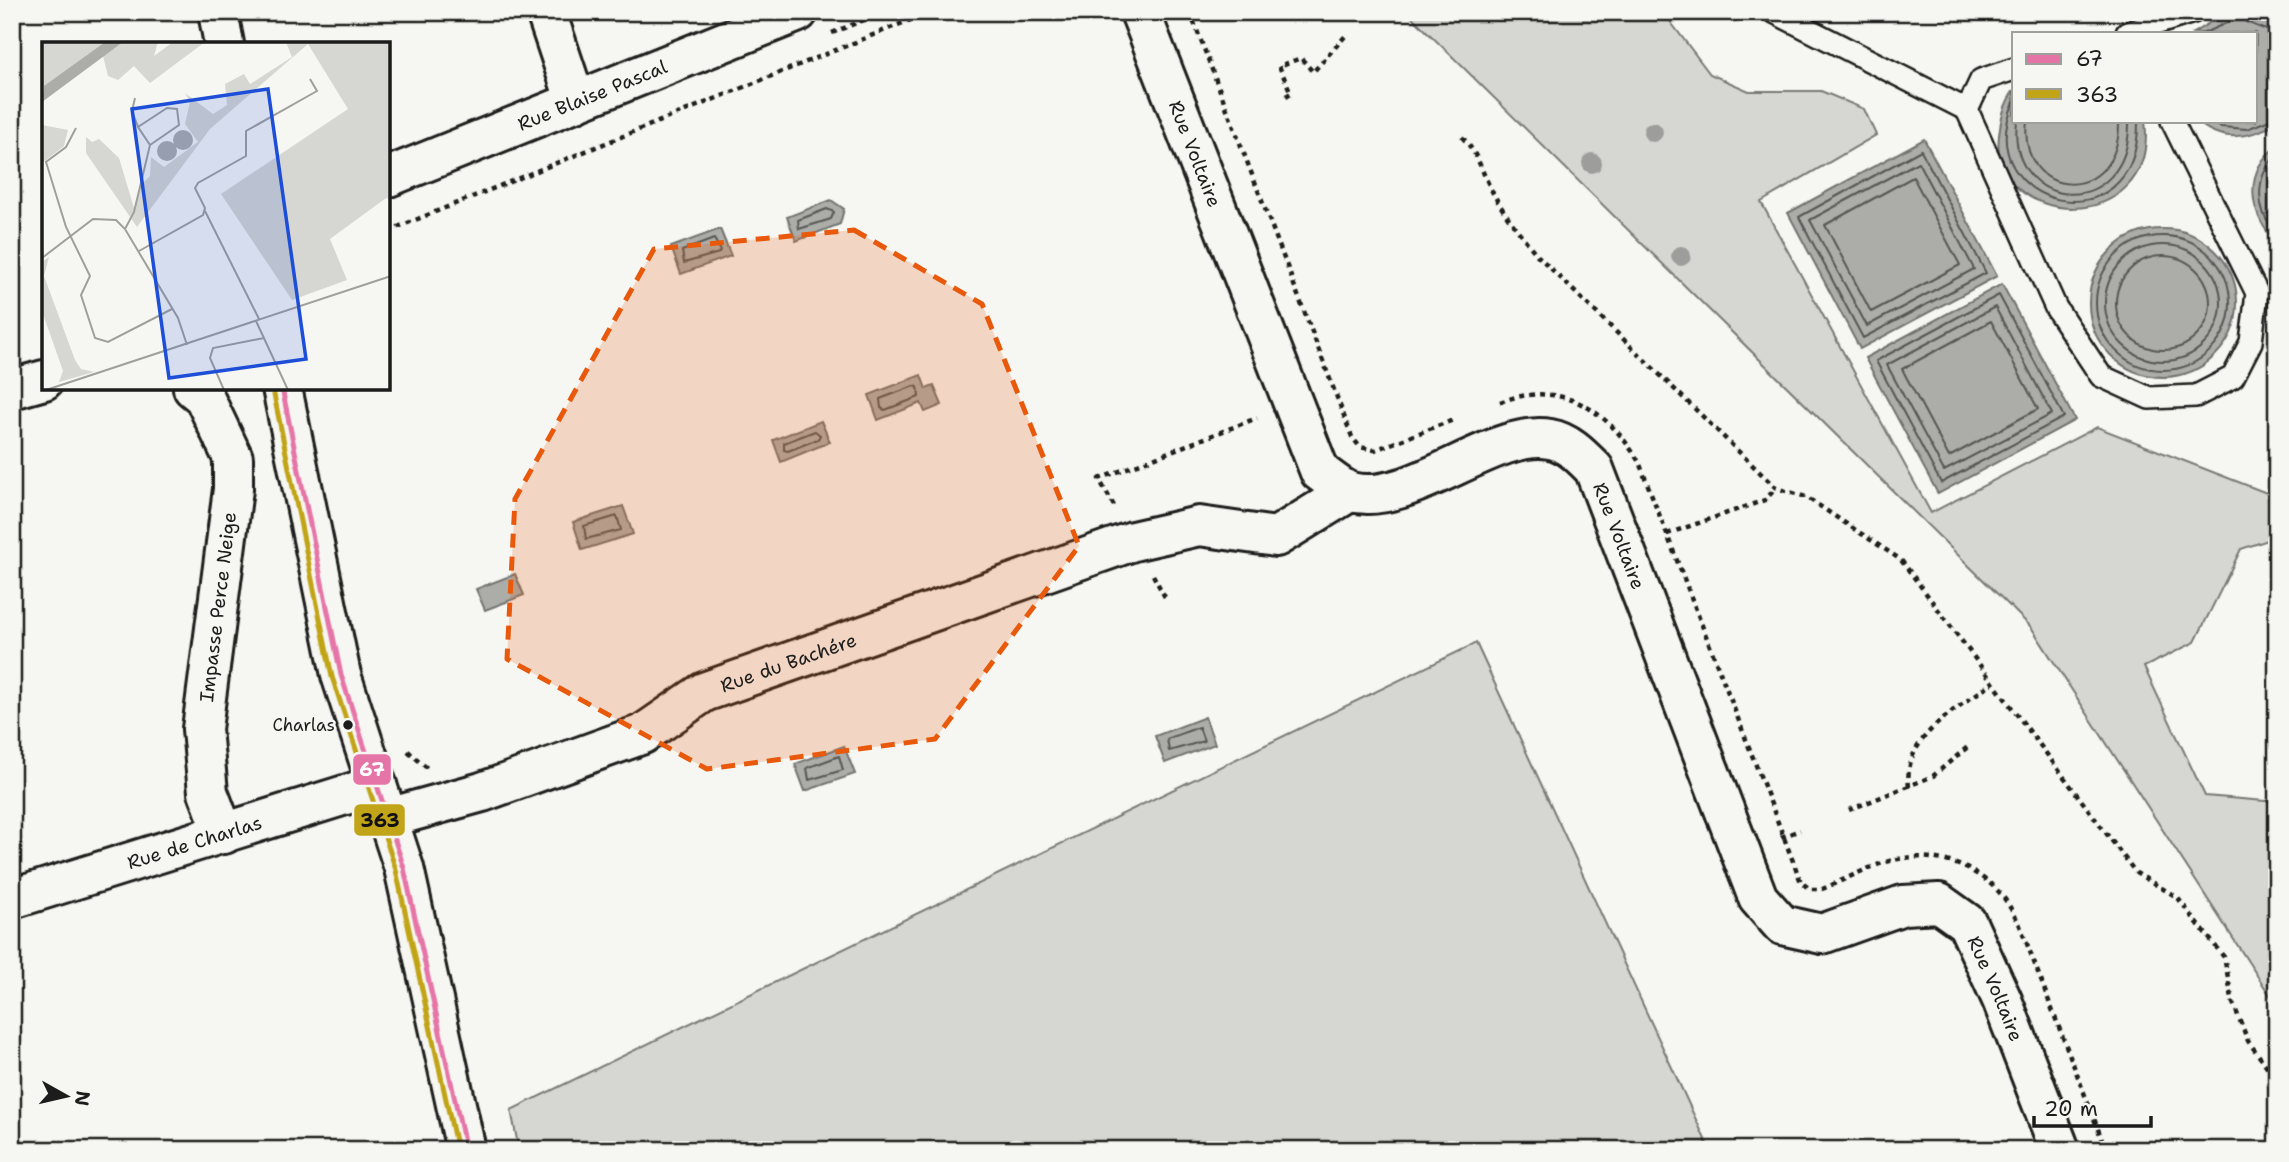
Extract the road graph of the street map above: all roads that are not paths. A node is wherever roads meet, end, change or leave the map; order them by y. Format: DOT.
graph roads {
  1 [pos="218,12"];
  2 [pos="546,12"];
  3 [pos="798,12"];
  4 [pos="1140,12"];
  5 [pos="1774,12"];
  6 [pos="2193,12"];
  7 [pos="2130,32"];
  8 [pos="224,42"];
  9 [pos="2012,70"];
  10 [pos="576,102"];
  11 [pos="1967,110"];
  12 [pos="2172,122"];
  13 [pos="390,176"];
  14 [pos="42,381"];
  15 [pos="12,389"];
  16 [pos="195,390"];
  17 [pos="282,390"];
  18 [pos="1349,492"];
  19 [pos="382,802"];
  20 [pos="224,834"];
  21 [pos="12,899"];
  22 [pos="466,1150"];
  23 [pos="2060,1150"];
  1 -- 8 [label="street"];
  2 -- 10 [label="street"];
  3 -- 10 [label="street, Rue Blaise Pascal"];
  4 -- 18 [label="street, Rue Voltaire"];
  5 -- 11 [label="lane"];
  6 -- 7 [label="lane"];
  9 -- 11 [label="lane"];
  10 -- 13 [label="street, Rue Blaise Pascal"];
  11 -- 12 [label="lane"];
  14 -- 15 [label="street"];
  16 -- 20 [label="street, Impasse Perce Neige"];
  17 -- 19 [label="street"];
  18 -- 19 [label="street, Rue du Bachére"];
  18 -- 23 [label="street, Rue Voltaire"];
  19 -- 20 [label="street, Rue de Charlas"];
  19 -- 22 [label="street"];
  20 -- 21 [label="street, Rue de Charlas"];
}
